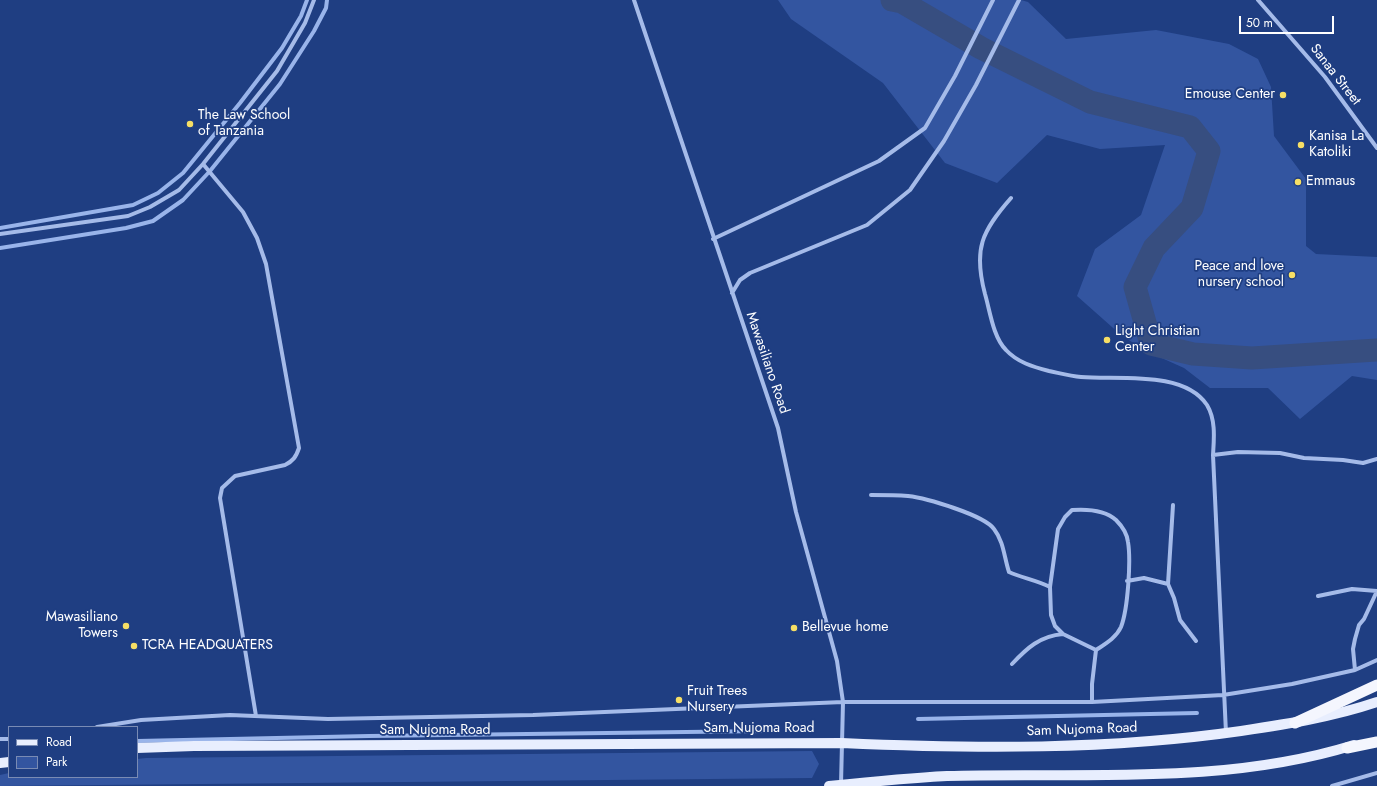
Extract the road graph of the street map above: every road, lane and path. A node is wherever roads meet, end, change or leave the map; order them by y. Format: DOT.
graph roads {
  1 [pos="314,0"];
  2 [pos="634,0"];
  3 [pos="993,0"];
  4 [pos="1019,0"];
  5 [pos="1258,0"];
  6 [pos="1377,148"];
  7 [pos="203,164"];
  8 [pos="1011,198"];
  9 [pos="0,234"];
  10 [pos="713,239"];
  11 [pos="732,293"];
  12 [pos="1213,455"];
  13 [pos="1377,459"];
  14 [pos="871,495"];
  15 [pos="1173,505"];
  16 [pos="1128,581"];
  17 [pos="1168,584"];
  18 [pos="1050,587"];
  19 [pos="1377,591"];
  20 [pos="1318,596"];
  21 [pos="1063,634"];
  22 [pos="1196,641"];
  23 [pos="1096,650"];
  24 [pos="1377,660"];
  25 [pos="1012,664"];
  26 [pos="1355,670"];
  27 [pos="1377,685"];
  28 [pos="1224,695"];
  29 [pos="842,702"];
  30 [pos="1092,702"];
  31 [pos="1377,702"];
  32 [pos="256,716"];
  33 [pos="1295,723"];
  34 [pos="103,726"];
  35 [pos="1226,733"];
  36 [pos="1377,738"];
  37 [pos="1377,742"];
  38 [pos="842,743"];
  39 [pos="138,748"];
  40 [pos="1347,748"];
  41 [pos="1377,773"];
  42 [pos="841,785"];
  43 [pos="829,786"];
  44 [pos="1332,786"];
  1 -- 7 [label="street"];
  2 -- 10 [label="street, Mawasiliano Road"];
  3 -- 10 [label="street"];
  4 -- 11 [label="street"];
  5 -- 6 [label="street, Sanaa Street"];
  7 -- 9 [label="street"];
  7 -- 32 [label="street"];
  8 -- 12 [label="street"];
  10 -- 11 [label="street, Mawasiliano Road"];
  11 -- 29 [label="street, Mawasiliano Road"];
  12 -- 13 [label="street"];
  12 -- 28 [label="street"];
  14 -- 18 [label="street"];
  15 -- 17 [label="street"];
  16 -- 17 [label="street"];
  16 -- 18 [label="street"];
  16 -- 23 [label="street"];
  17 -- 22 [label="street"];
  18 -- 21 [label="street"];
  19 -- 20 [label="street"];
  19 -- 26 [label="street"];
  21 -- 23 [label="street"];
  21 -- 25 [label="street"];
  23 -- 30 [label="street"];
  24 -- 26 [label="street"];
  26 -- 28 [label="street"];
  27 -- 33 [label="highway"];
  28 -- 30 [label="street"];
  28 -- 35 [label="street"];
  29 -- 30 [label="street"];
  29 -- 32 [label="street"];
  29 -- 38 [label="street, Mawasiliano Road"];
  31 -- 33 [label="main road, Sam Nujoma Road"];
  32 -- 34 [label="street"];
  33 -- 35 [label="main road, Sam Nujoma Road"];
  35 -- 38 [label="main road, Sam Nujoma Road"];
  36 -- 40 [label="main road"];
  37 -- 40 [label="highway"];
  38 -- 39 [label="main road, Sam Nujoma Road"];
  38 -- 42 [label="street, Mawasiliano Road"];
  40 -- 42 [label="main road"];
  41 -- 44 [label="street"];
  42 -- 43 [label="main road"];
}
